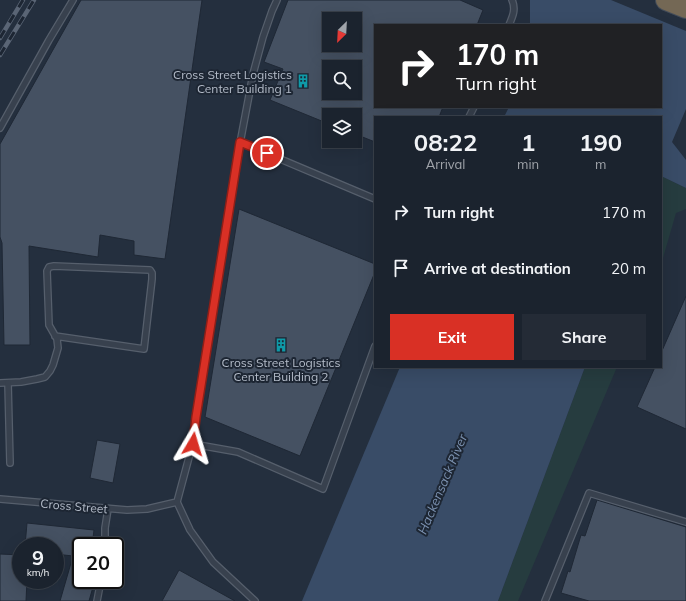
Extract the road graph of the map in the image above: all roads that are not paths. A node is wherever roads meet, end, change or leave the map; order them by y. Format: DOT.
graph roads {
  1 [pos="73,0"];
  2 [pos="277,0"];
  3 [pos="512,0"];
  4 [pos="666,0"];
  5 [pos="686,8"];
  6 [pos="509,24"];
  7 [pos="0,128"];
  8 [pos="240,142"];
  9 [pos="374,199"];
  10 [pos="55,336"];
  11 [pos="374,349"];
  12 [pos="8,382"];
  13 [pos="0,383"];
  14 [pos="193,444"];
  15 [pos="10,462"];
  16 [pos="0,499"];
  17 [pos="177,502"];
  18 [pos="108,509"];
  19 [pos="686,522"];
  20 [pos="105,537"];
  21 [pos="99,589"];
  22 [pos="97,601"];
  23 [pos="255,601"];
  24 [pos="545,601"];
  1 -- 7 [label="lane"];
  2 -- 8 [label="lane"];
  3 -- 6 [label="lane"];
  4 -- 5 [label="highway"];
  8 -- 9 [label="lane"];
  8 -- 14 [label="lane"];
  10 -- 10 [label="lane"];
  10 -- 12 [label="lane"];
  11 -- 14 [label="lane"];
  12 -- 13 [label="lane"];
  12 -- 15 [label="lane"];
  14 -- 17 [label="lane"];
  16 -- 18 [label="lane, Cross Street"];
  17 -- 18 [label="lane, Cross Street"];
  17 -- 23 [label="lane"];
  18 -- 20 [label="lane"];
  19 -- 24 [label="lane"];
  21 -- 22 [label="lane"];
}
